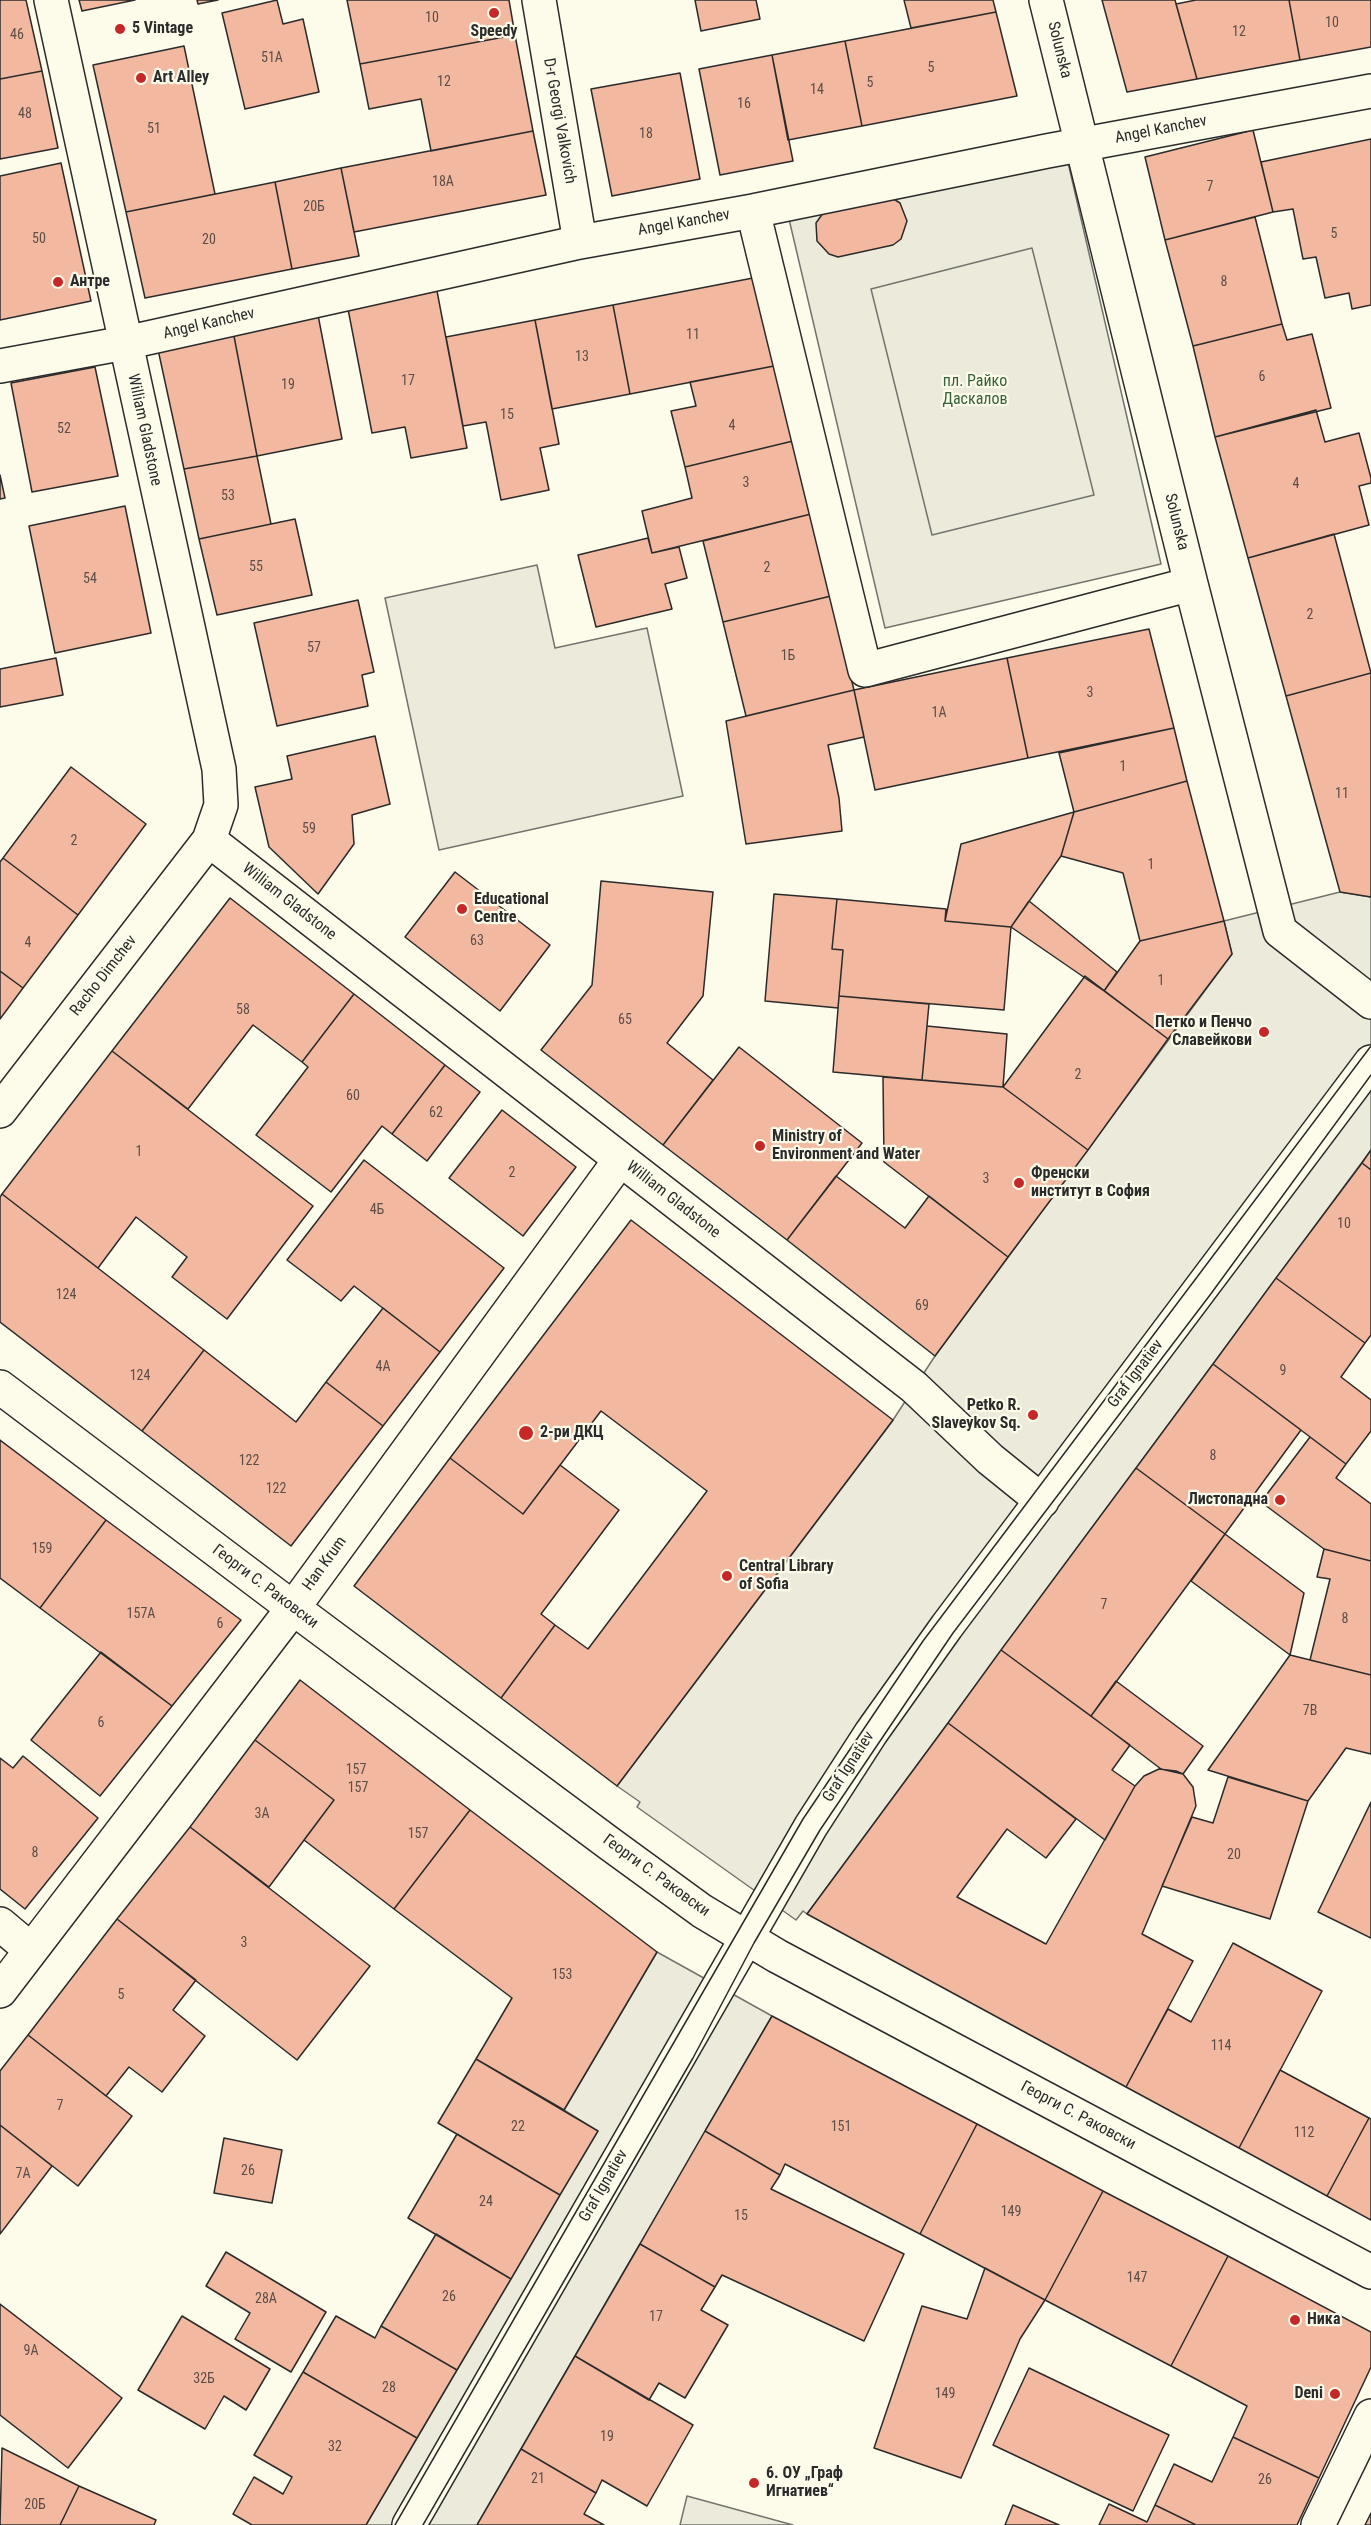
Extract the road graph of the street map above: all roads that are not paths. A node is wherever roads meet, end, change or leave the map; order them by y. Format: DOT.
graph roads {
  1 [pos="51,0"];
  2 [pos="539,0"];
  3 [pos="1046,0"];
  4 [pos="1371,91"];
  5 [pos="1083,145"];
  6 [pos="753,211"];
  7 [pos="580,242"];
  8 [pos="125,343"];
  9 [pos="0,366"];
  10 [pos="1191,584"];
  11 [pos="209,840"];
  12 [pos="1371,1002"];
  13 [pos="1371,1062"];
  14 [pos="0,1111"];
  15 [pos="620,1160"];
  16 [pos="0,1387"];
  17 [pos="1042,1501"];
  18 [pos="293,1608"];
  19 [pos="0,1924"];
  20 [pos="746,1938"];
  21 [pos="31,1950"];
  22 [pos="0,1991"];
  23 [pos="1371,2272"];
  24 [pos="1371,2416"];
  25 [pos="409,2525"];
  26 [pos="1318,2525"];
  1 -- 8 [label="street, William Gladstone"];
  2 -- 7 [label="street, D-r Georgi Valkovich"];
  3 -- 5 [label="street, Solunska"];
  4 -- 5 [label="street, Angel Kanchev"];
  5 -- 6 [label="street, Angel Kanchev"];
  5 -- 10 [label="street, Solunska"];
  6 -- 7 [label="street, Angel Kanchev"];
  6 -- 10 [label="street"];
  7 -- 8 [label="street, Angel Kanchev"];
  8 -- 9 [label="street, Angel Kanchev"];
  8 -- 11 [label="street, William Gladstone"];
  10 -- 12 [label="street, Solunska"];
  11 -- 14 [label="street, Racho Dimchev"];
  11 -- 15 [label="street, William Gladstone"];
  13 -- 17 [label="street, Graf Ignatiev"];
  15 -- 17 [label="street, William Gladstone"];
  15 -- 18 [label="street, Han Krum"];
  16 -- 18 [label="street, Георги С. Раковски"];
  17 -- 20 [label="street, Graf Ignatiev"];
  18 -- 20 [label="street, Георги С. Раковски"];
  18 -- 21 [label="street, Han Krum"];
  19 -- 21 [label="street"];
  20 -- 23 [label="street, Георги С. Раковски"];
  20 -- 25 [label="street, Graf Ignatiev"];
  21 -- 22 [label="street, Han Krum"];
  24 -- 26 [label="street"];
}
